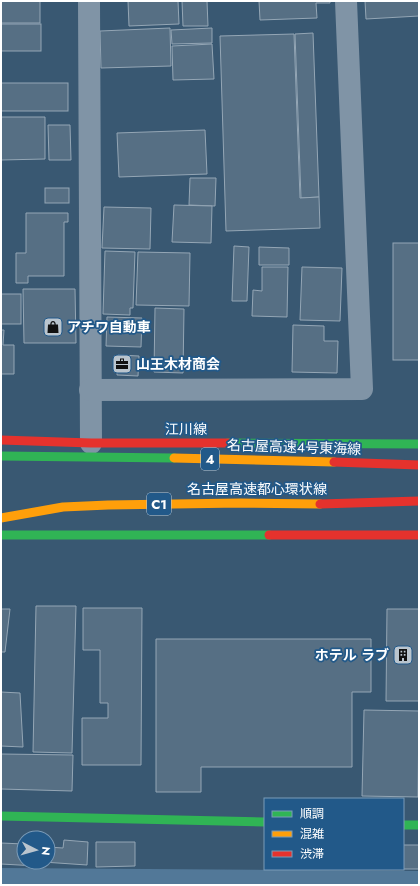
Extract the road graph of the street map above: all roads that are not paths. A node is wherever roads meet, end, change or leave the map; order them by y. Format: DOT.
graph roads {
  1 [pos="89,1"];
  2 [pos="346,1"];
  3 [pos="90,390"];
  4 [pos="1,440"];
  5 [pos="91,443"];
  6 [pos="419,444"];
  7 [pos="1,456"];
  8 [pos="419,465"];
  9 [pos="419,501"];
  10 [pos="1,518"];
  11 [pos="1,535"];
  12 [pos="419,535"];
  13 [pos="1,816"];
  14 [pos="264,822"];
  15 [pos="404,825"];
  16 [pos="419,825"];
  1 -- 3 [label="street"];
  2 -- 3 [label="street"];
  3 -- 5 [label="street"];
  4 -- 5 [label="main road, 江川線"];
  5 -- 6 [label="main road, 江川線"];
  7 -- 8 [label="main road, 名古屋高速4号東海線 / 4"];
  9 -- 10 [label="main road, 名古屋高速都心環状線 / C1"];
  11 -- 12 [label="main road"];
  13 -- 14 [label="main road"];
  15 -- 16 [label="main road"];
}
